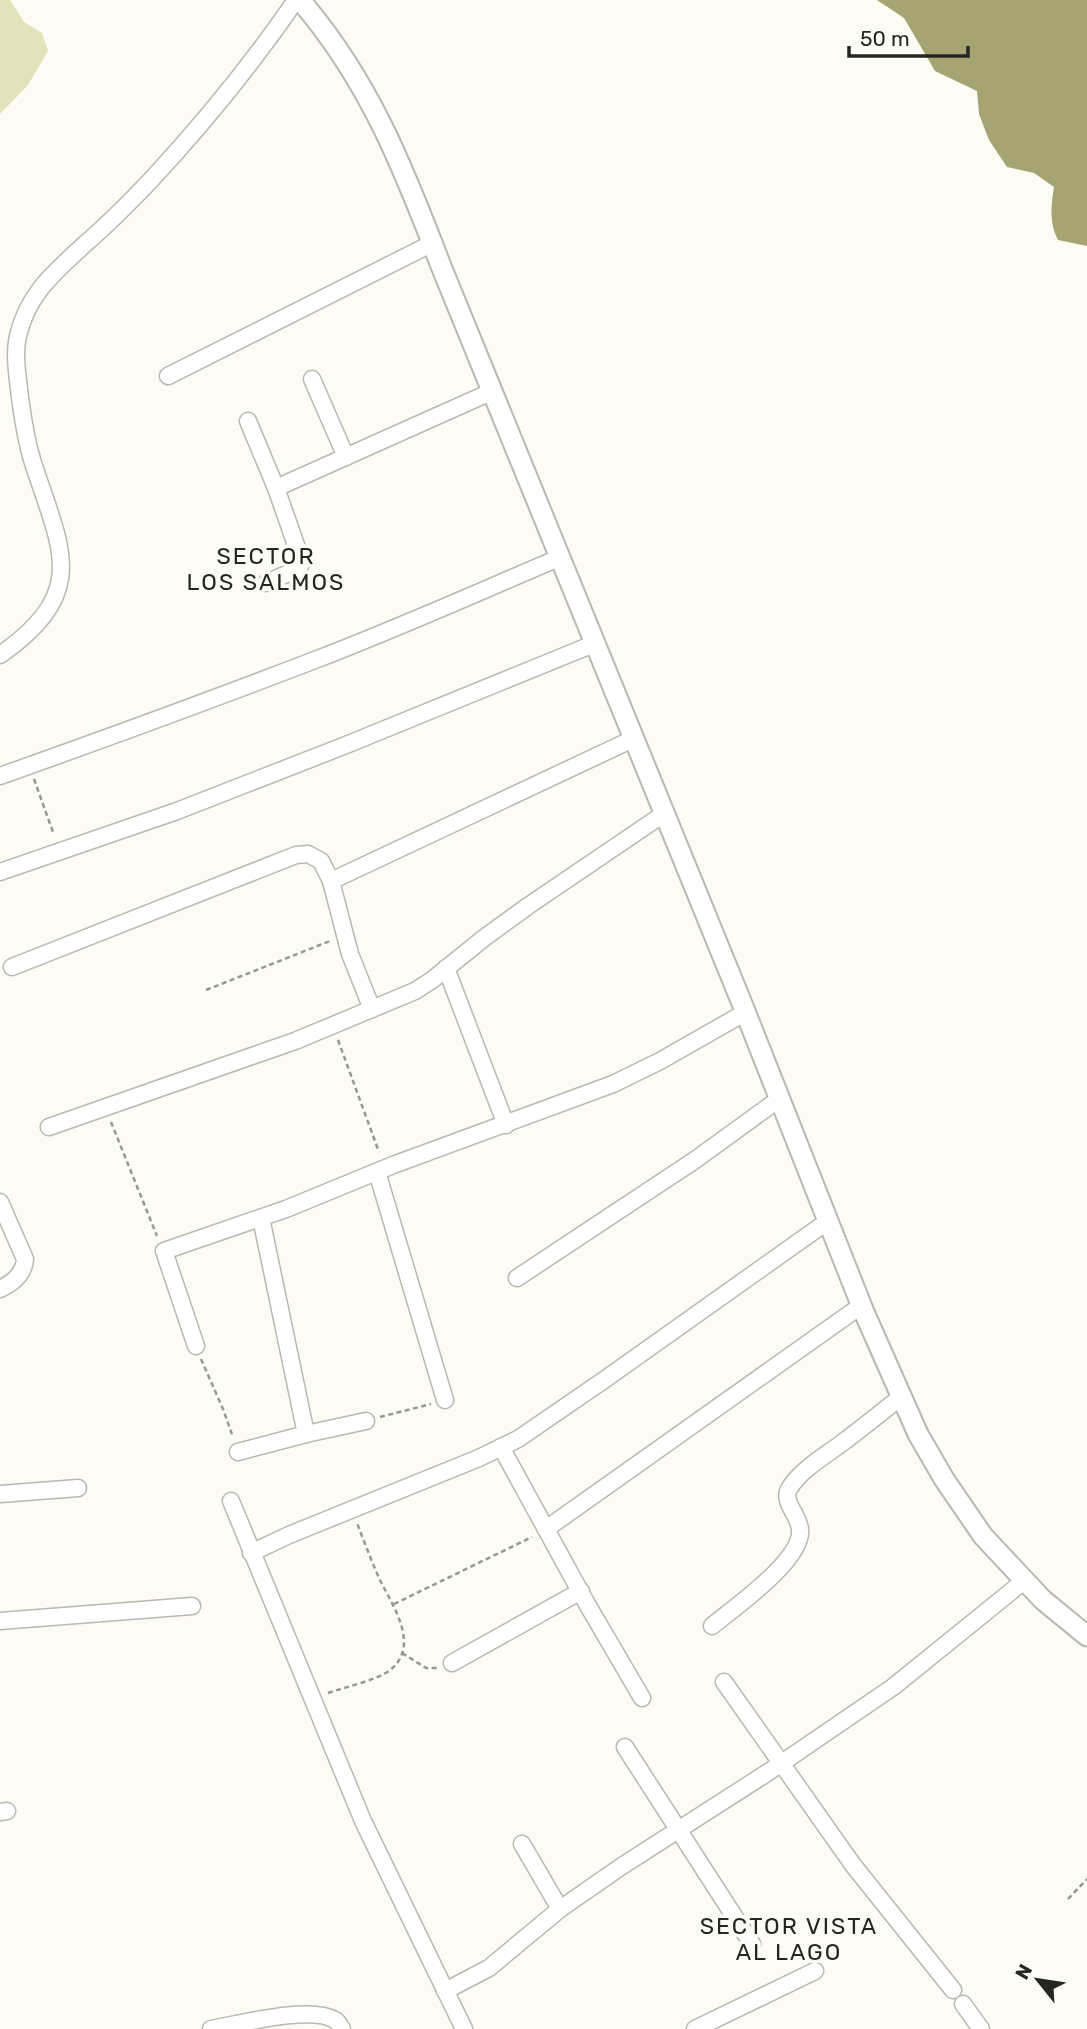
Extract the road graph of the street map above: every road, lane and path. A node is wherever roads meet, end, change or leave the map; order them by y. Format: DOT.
graph roads {
  1 [pos="298,0"];
  2 [pos="433,243"];
  3 [pos="168,376"];
  4 [pos="312,379"];
  5 [pos="494,391"];
  6 [pos="248,421"];
  7 [pos="346,457"];
  8 [pos="276,488"];
  9 [pos="561,557"];
  10 [pos="266,583"];
  11 [pos="596,643"];
  12 [pos="0,655"];
  13 [pos="635,738"];
  14 [pos="29,765"];
  15 [pos="0,776"];
  16 [pos="665,813"];
  17 [pos="60,852"];
  18 [pos="0,872"];
  19 [pos="331,881"];
  20 [pos="345,935"];
  21 [pos="12,967"];
  22 [pos="446,968"];
  23 [pos="206,990"];
  24 [pos="372,1009"];
  25 [pos="746,1012"];
  26 [pos="332,1026"];
  27 [pos="779,1099"];
  28 [pos="105,1108"];
  29 [pos="506,1125"];
  30 [pos="49,1127"];
  31 [pos="381,1170"];
  32 [pos="0,1202"];
  33 [pos="261,1218"];
  34 [pos="828,1221"];
  35 [pos="164,1251"];
  36 [pos="517,1278"];
  37 [pos="0,1289"];
  38 [pos="862,1306"];
  39 [pos="196,1346"];
  40 [pos="902,1396"];
  41 [pos="445,1400"];
  42 [pos="366,1421"];
  43 [pos="306,1434"];
  44 [pos="501,1447"];
  45 [pos="238,1452"];
  46 [pos="78,1488"];
  47 [pos="0,1494"];
  48 [pos="231,1502"];
  49 [pos="351,1510"];
  50 [pos="546,1529"];
  51 [pos="251,1553"];
  52 [pos="1024,1581"];
  53 [pos="580,1591"];
  54 [pos="394,1604"];
  55 [pos="192,1606"];
  56 [pos="0,1621"];
  57 [pos="712,1626"];
  58 [pos="1087,1636"];
  59 [pos="402,1653"];
  60 [pos="452,1663"];
  61 [pos="724,1682"];
  62 [pos="312,1698"];
  63 [pos="642,1698"];
  64 [pos="625,1747"];
  65 [pos="782,1763"];
  66 [pos="679,1830"];
  67 [pos="522,1844"];
  68 [pos="1087,1879"];
  69 [pos="1068,1899"];
  70 [pos="560,1909"];
  71 [pos="752,1944"];
  72 [pos="815,1972"];
  73 [pos="953,1990"];
  74 [pos="445,1992"];
  75 [pos="964,2004"];
  76 [pos="212,2029"];
  77 [pos="342,2029"];
  78 [pos="464,2029"];
  79 [pos="695,2029"];
  80 [pos="981,2029"];
  1 -- 2 [label="street"];
  1 -- 12 [label="street"];
  2 -- 3 [label="street"];
  2 -- 5 [label="street"];
  4 -- 7 [label="street"];
  5 -- 7 [label="street"];
  5 -- 9 [label="street"];
  6 -- 8 [label="street"];
  7 -- 8 [label="street"];
  8 -- 10 [label="street"];
  9 -- 11 [label="street"];
  9 -- 14 [label="street"];
  11 -- 13 [label="street"];
  11 -- 17 [label="street"];
  13 -- 16 [label="street"];
  13 -- 19 [label="street"];
  14 -- 15 [label="street"];
  14 -- 17 [label="path"];
  16 -- 22 [label="street"];
  16 -- 25 [label="street"];
  17 -- 18 [label="street"];
  19 -- 20 [label="street"];
  19 -- 21 [label="street"];
  20 -- 23 [label="path"];
  20 -- 24 [label="street"];
  22 -- 24 [label="street"];
  22 -- 29 [label="street"];
  24 -- 26 [label="street"];
  25 -- 27 [label="street"];
  25 -- 29 [label="street"];
  26 -- 28 [label="street"];
  26 -- 31 [label="path"];
  27 -- 34 [label="street"];
  27 -- 36 [label="street"];
  28 -- 30 [label="street"];
  28 -- 35 [label="path"];
  29 -- 31 [label="street"];
  31 -- 33 [label="street"];
  31 -- 41 [label="street"];
  32 -- 37 [label="street"];
  33 -- 35 [label="street"];
  33 -- 43 [label="street"];
  34 -- 38 [label="street"];
  34 -- 44 [label="street"];
  35 -- 39 [label="street"];
  38 -- 40 [label="street"];
  38 -- 50 [label="street"];
  39 -- 45 [label="path"];
  40 -- 52 [label="street"];
  40 -- 57 [label="street"];
  41 -- 42 [label="path"];
  42 -- 43 [label="street"];
  43 -- 45 [label="street"];
  44 -- 49 [label="street"];
  44 -- 50 [label="street"];
  46 -- 47 [label="street"];
  48 -- 51 [label="street"];
  49 -- 51 [label="street"];
  49 -- 54 [label="path"];
  50 -- 53 [label="street"];
  50 -- 54 [label="path"];
  51 -- 62 [label="street"];
  52 -- 58 [label="street"];
  52 -- 65 [label="street"];
  53 -- 60 [label="street"];
  53 -- 63 [label="street"];
  54 -- 59 [label="path"];
  55 -- 56 [label="street"];
  59 -- 60 [label="path"];
  59 -- 62 [label="path"];
  61 -- 65 [label="street"];
  62 -- 74 [label="street"];
  64 -- 66 [label="street"];
  65 -- 66 [label="street"];
  65 -- 73 [label="street"];
  66 -- 70 [label="street"];
  66 -- 71 [label="street"];
  67 -- 70 [label="street"];
  68 -- 69 [label="path"];
  70 -- 74 [label="street"];
  72 -- 79 [label="street"];
  74 -- 78 [label="street"];
  75 -- 80 [label="street"];
  76 -- 77 [label="street"];
}
